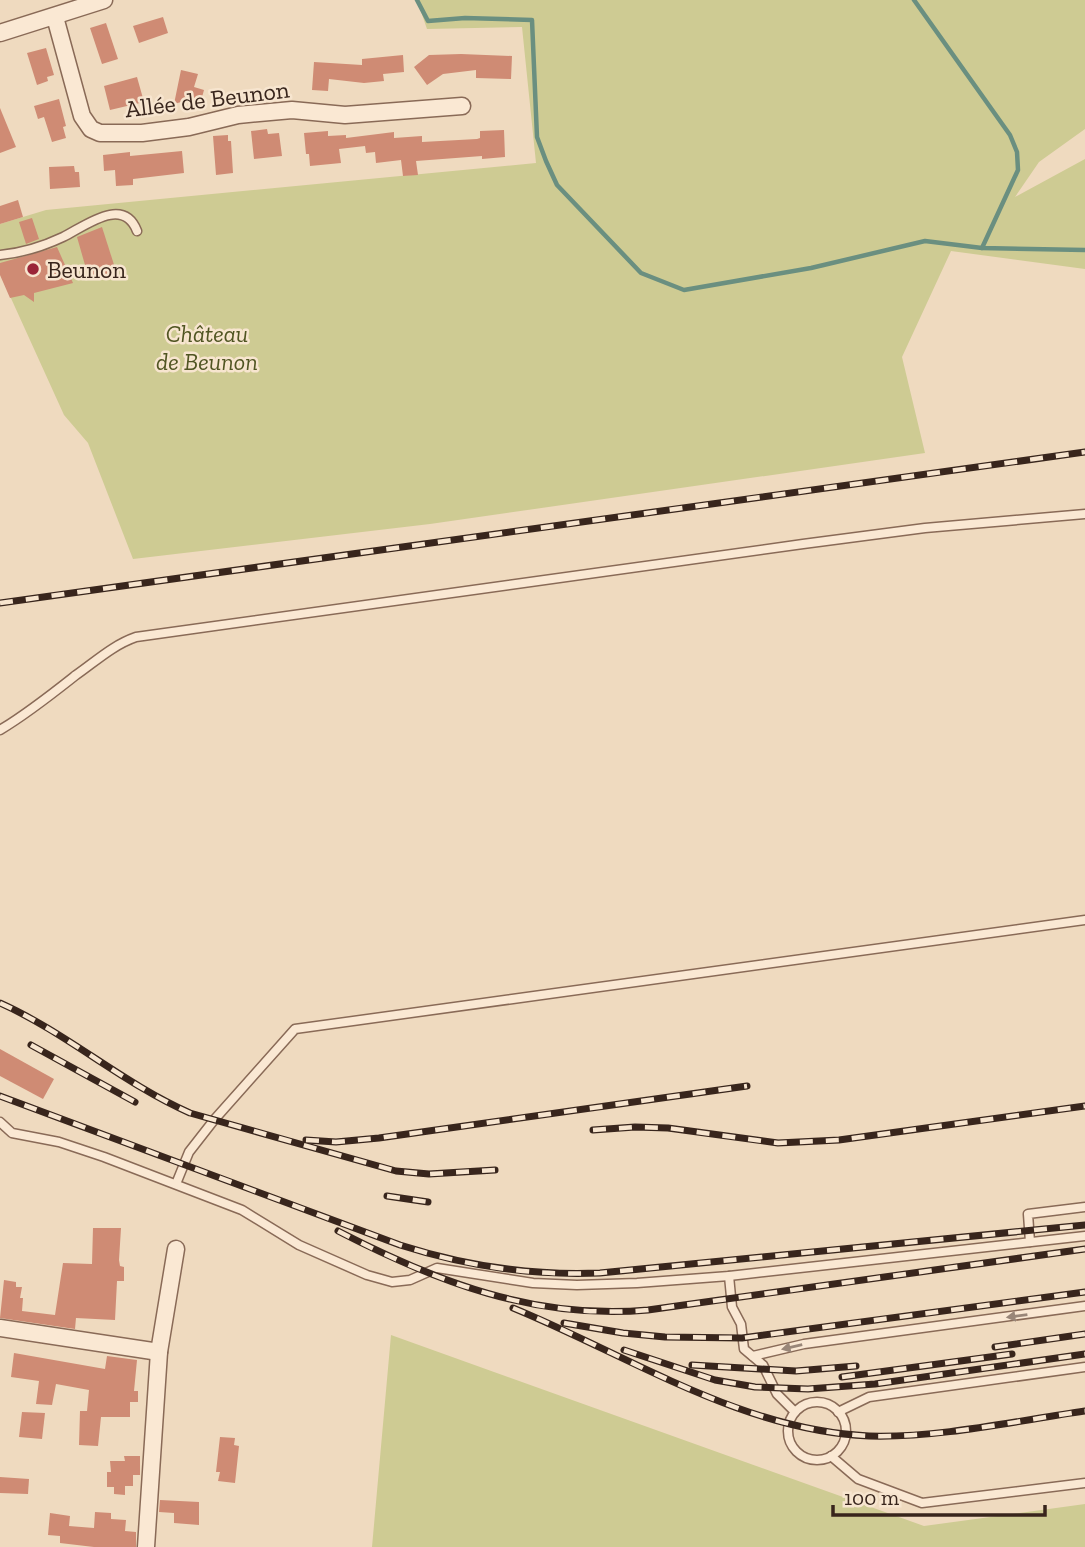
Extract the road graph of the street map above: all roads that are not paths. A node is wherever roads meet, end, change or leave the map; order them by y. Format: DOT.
graph roads {
  1 [pos="104,0"];
  2 [pos="55,17"];
  3 [pos="0,33"];
  4 [pos="462,106"];
  5 [pos="137,231"];
  6 [pos="0,255"];
  7 [pos="1085,514"];
  8 [pos="0,730"];
  9 [pos="1085,920"];
  10 [pos="0,1122"];
  11 [pos="176,1184"];
  12 [pos="1085,1207"];
  13 [pos="1085,1236"];
  14 [pos="1030,1242"];
  15 [pos="176,1250"];
  16 [pos="729,1276"];
  17 [pos="1085,1306"];
  18 [pos="0,1328"];
  19 [pos="159,1352"];
  20 [pos="753,1356"];
  21 [pos="1085,1367"];
  22 [pos="795,1412"];
  23 [pos="838,1412"];
  24 [pos="831,1456"];
  25 [pos="1085,1483"];
  26 [pos="146,1547"];
  1 -- 2 [label="street"];
  2 -- 3 [label="street"];
  2 -- 4 [label="street, Allée de Beunon"];
  5 -- 6 [label="lane"];
  7 -- 8 [label="lane"];
  9 -- 11 [label="lane"];
  10 -- 11 [label="lane"];
  11 -- 16 [label="lane"];
  12 -- 14 [label="lane"];
  13 -- 14 [label="lane"];
  14 -- 16 [label="lane"];
  15 -- 19 [label="street"];
  16 -- 20 [label="lane"];
  17 -- 20 [label="lane, one-way"];
  18 -- 19 [label="street"];
  19 -- 26 [label="street"];
  20 -- 22 [label="lane"];
  21 -- 23 [label="lane"];
  22 -- 23 [label="lane"];
  22 -- 24 [label="lane"];
  23 -- 24 [label="lane"];
  24 -- 25 [label="lane"];
}
